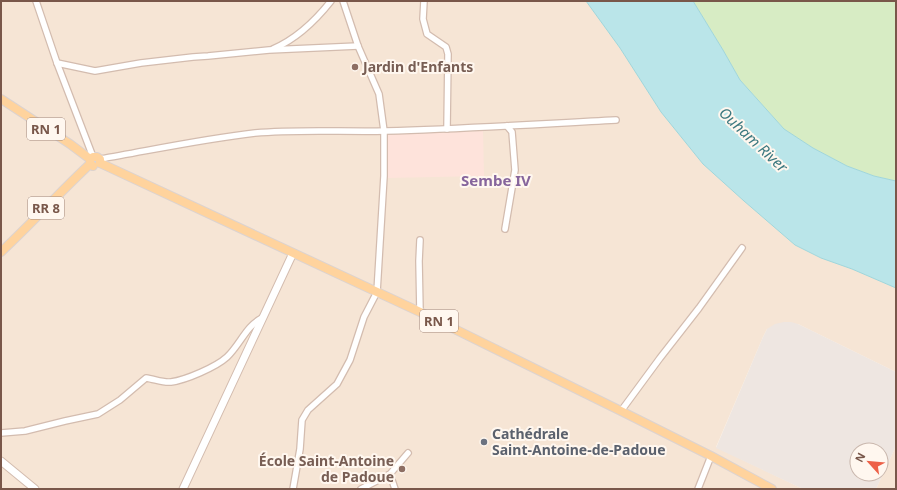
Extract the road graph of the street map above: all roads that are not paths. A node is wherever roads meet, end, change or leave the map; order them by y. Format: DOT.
graph roads {
  1 [pos="36,1"];
  2 [pos="331,1"];
  3 [pos="343,1"];
  4 [pos="424,1"];
  5 [pos="358,46"];
  6 [pos="269,50"];
  7 [pos="58,62"];
  8 [pos="1,100"];
  9 [pos="616,120"];
  10 [pos="507,126"];
  11 [pos="447,129"];
  12 [pos="384,131"];
  13 [pos="95,160"];
  14 [pos="505,229"];
  15 [pos="420,240"];
  16 [pos="742,248"];
  17 [pos="1,252"];
  18 [pos="293,253"];
  19 [pos="377,292"];
  20 [pos="420,312"];
  21 [pos="262,318"];
  22 [pos="621,411"];
  23 [pos="1,433"];
  24 [pos="408,453"];
  25 [pos="711,456"];
  26 [pos="1,461"];
  27 [pos="390,474"];
  28 [pos="35,489"];
  29 [pos="183,489"];
  30 [pos="293,489"];
  31 [pos="361,489"];
  32 [pos="395,489"];
  33 [pos="698,489"];
  34 [pos="772,489"];
  1 -- 7 [label="street"];
  2 -- 6 [label="street"];
  3 -- 5 [label="street"];
  4 -- 11 [label="street"];
  5 -- 6 [label="street"];
  5 -- 12 [label="street"];
  6 -- 7 [label="street"];
  7 -- 13 [label="street"];
  8 -- 13 [label="main road, RN 1"];
  9 -- 10 [label="street"];
  10 -- 11 [label="street"];
  10 -- 14 [label="street"];
  11 -- 12 [label="street"];
  12 -- 13 [label="street"];
  12 -- 19 [label="street"];
  13 -- 17 [label="main road, RR 8"];
  13 -- 18 [label="main road, RN 1"];
  15 -- 20 [label="street"];
  16 -- 22 [label="street"];
  18 -- 19 [label="main road, RN 1"];
  18 -- 21 [label="street"];
  19 -- 20 [label="main road, RN 1"];
  19 -- 30 [label="street"];
  20 -- 22 [label="main road, RN 1"];
  21 -- 23 [label="street"];
  21 -- 29 [label="street"];
  22 -- 25 [label="main road, RN 1"];
  24 -- 27 [label="street"];
  25 -- 33 [label="street"];
  25 -- 34 [label="main road, RN 1"];
  26 -- 28 [label="street"];
  27 -- 31 [label="street"];
  27 -- 32 [label="street"];
}
